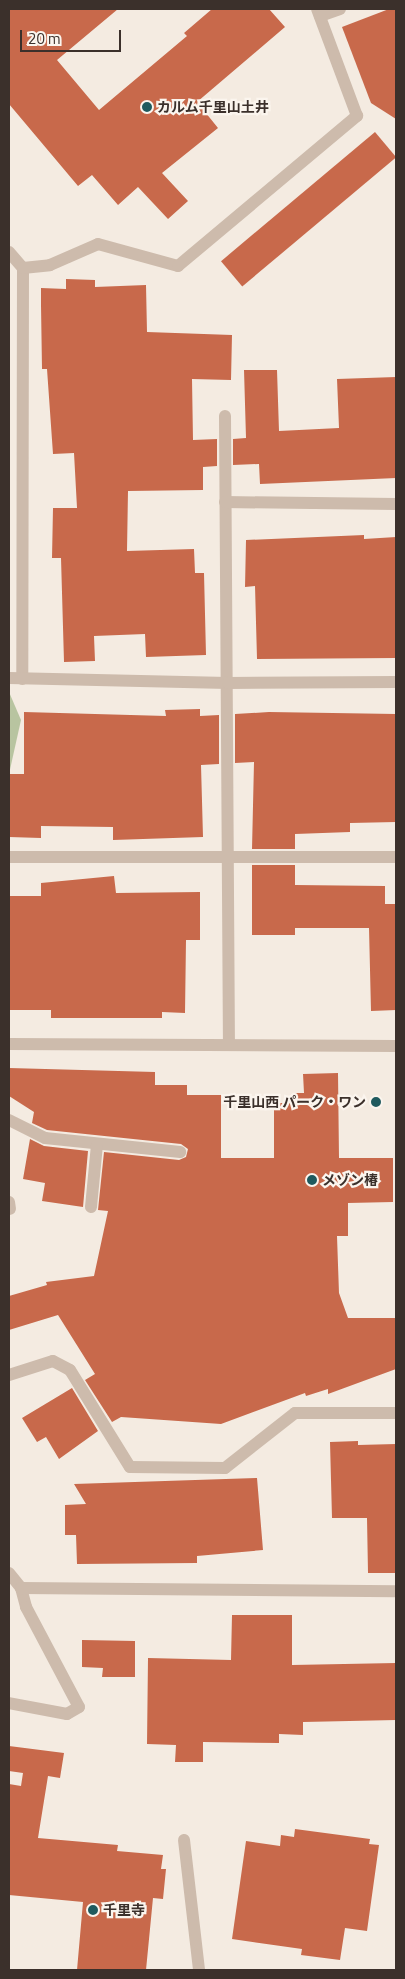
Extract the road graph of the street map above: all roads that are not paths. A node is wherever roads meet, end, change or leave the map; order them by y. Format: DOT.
graph roads {
  1 [pos="340,9"];
  2 [pos="319,12"];
  3 [pos="9,252"];
  4 [pos="23,268"];
  5 [pos="225,416"];
  6 [pos="225,502"];
  7 [pos="396,504"];
  8 [pos="15,678"];
  9 [pos="396,682"];
  10 [pos="228,683"];
  11 [pos="229,856"];
  12 [pos="9,857"];
  13 [pos="396,857"];
  14 [pos="9,1044"];
  15 [pos="229,1045"];
  16 [pos="396,1046"];
  17 [pos="9,1120"];
  18 [pos="97,1145"];
  19 [pos="180,1152"];
  20 [pos="91,1207"];
  21 [pos="9,1375"];
  22 [pos="396,1413"];
  23 [pos="9,1573"];
  24 [pos="21,1588"];
  25 [pos="396,1591"];
  26 [pos="9,1703"];
  27 [pos="184,1840"];
  28 [pos="199,1970"];
  1 -- 2 [label="street"];
  2 -- 4 [label="street"];
  3 -- 4 [label="street"];
  4 -- 8 [label="street"];
  5 -- 6 [label="street"];
  6 -- 7 [label="street"];
  6 -- 10 [label="street"];
  8 -- 10 [label="street"];
  9 -- 10 [label="street"];
  10 -- 11 [label="street"];
  11 -- 12 [label="street"];
  11 -- 13 [label="street"];
  11 -- 15 [label="street"];
  14 -- 15 [label="street"];
  15 -- 16 [label="street"];
  17 -- 18 [label="street"];
  18 -- 19 [label="street"];
  18 -- 20 [label="street"];
  21 -- 22 [label="street"];
  23 -- 24 [label="street"];
  24 -- 25 [label="street"];
  24 -- 26 [label="street"];
  27 -- 28 [label="street"];
}
